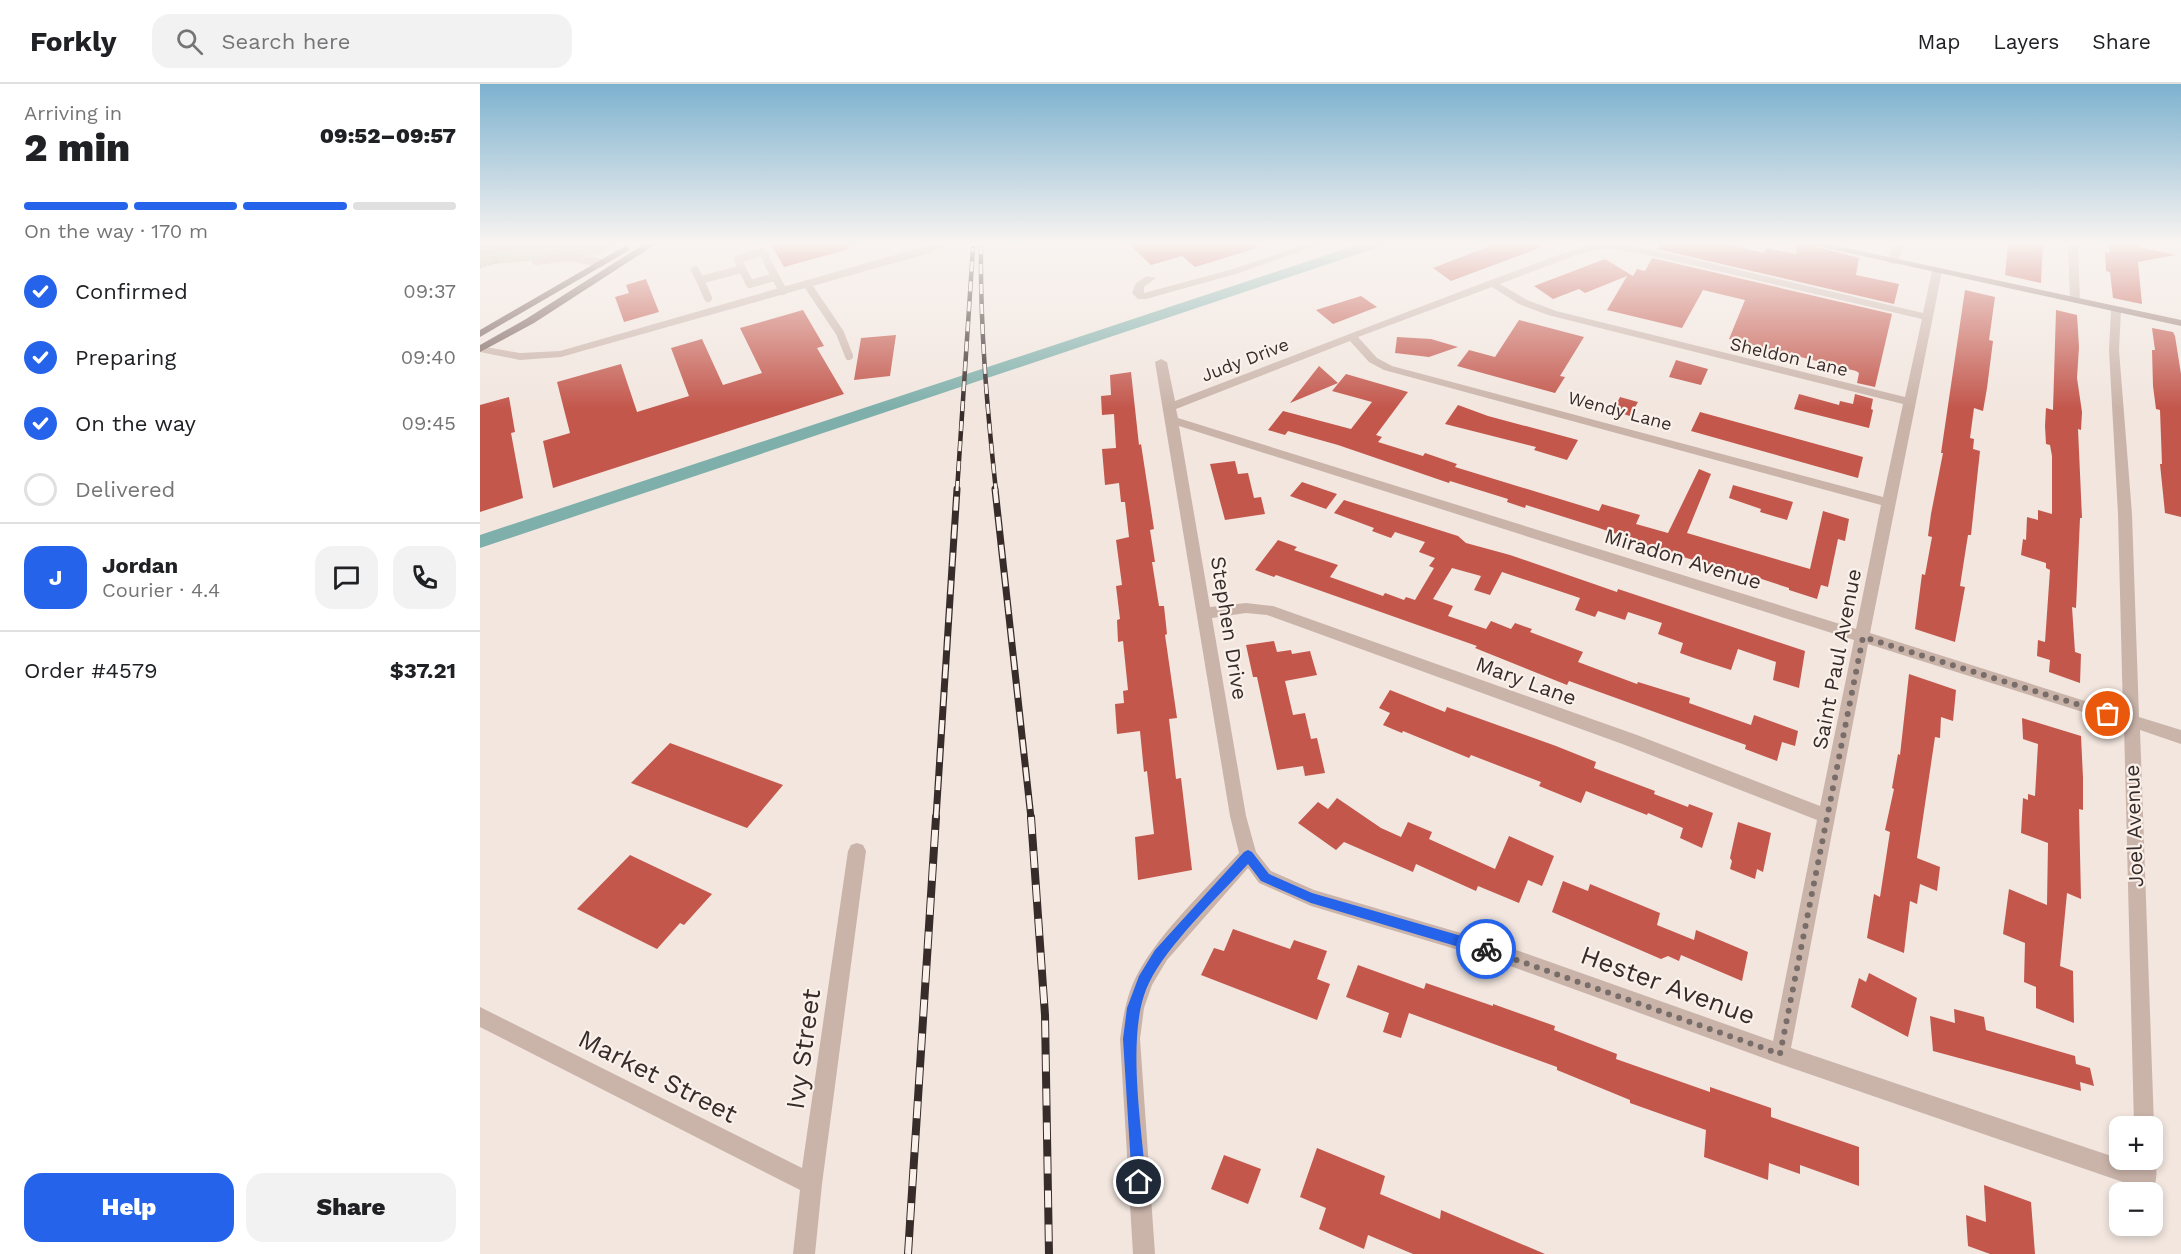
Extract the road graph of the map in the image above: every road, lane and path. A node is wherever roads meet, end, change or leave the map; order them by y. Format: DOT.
graph roads {
  1 [pos="540,299"];
  2 [pos="565,299"];
  3 [pos="756,299"];
  4 [pos="817,299"];
  5 [pos="1452,299"];
  6 [pos="1517,299"];
  7 [pos="1848,299"];
  8 [pos="1931,299"];
  9 [pos="2068,299"];
  10 [pos="2075,300"];
  11 [pos="2116,310"];
  12 [pos="1927,317"];
  13 [pos="2181,323"];
  14 [pos="480,334"];
  15 [pos="1352,337"];
  16 [pos="480,349"];
  17 [pos="849,356"];
  18 [pos="1161,362"];
  19 [pos="1909,402"];
  20 [pos="1172,414"];
  21 [pos="1888,503"];
  22 [pos="1206,613"];
  23 [pos="1863,637"];
  24 [pos="2130,721"];
  25 [pos="2181,737"];
  26 [pos="1827,816"];
  27 [pos="857,851"];
  28 [pos="1248,855"];
  29 [pos="480,1017"];
  30 [pos="1780,1054"];
  31 [pos="2144,1116"];
  32 [pos="2109,1158"];
  33 [pos="811,1184"];
  34 [pos="804,1254"];
  35 [pos="1144,1254"];
  1 -- 14 [label="main road"];
  2 -- 16 [label="main road"];
  3 -- 16 [label="street"];
  4 -- 17 [label="lane"];
  5 -- 15 [label="street, Judy Drive"];
  6 -- 19 [label="street, Sheldon Lane"];
  7 -- 12 [label="street, Judy Drive"];
  8 -- 12 [label="street, Saint Paul Avenue"];
  9 -- 10 [label="street"];
  10 -- 11 [label="street"];
  11 -- 13 [label="street"];
  11 -- 24 [label="street, Joel Avenue"];
  12 -- 19 [label="street, Saint Paul Avenue"];
  15 -- 20 [label="street, Judy Drive"];
  15 -- 21 [label="street, Wendy Lane"];
  18 -- 20 [label="street"];
  19 -- 21 [label="street, Saint Paul Avenue"];
  20 -- 22 [label="street, Stephen Drive"];
  20 -- 23 [label="street, Miradon Avenue"];
  21 -- 23 [label="street, Saint Paul Avenue"];
  22 -- 26 [label="street, Mary Lane"];
  22 -- 28 [label="street, Stephen Drive"];
  23 -- 24 [label="street, Miradon Avenue"];
  23 -- 26 [label="street, Saint Paul Avenue"];
  24 -- 25 [label="street, Miradon Avenue"];
  24 -- 31 [label="street, Joel Avenue"];
  26 -- 30 [label="street, Saint Paul Avenue"];
  27 -- 33 [label="street, Ivy Street"];
  28 -- 30 [label="street, Hester Avenue"];
  28 -- 35 [label="street"];
  29 -- 33 [label="street, Market Street"];
  30 -- 32 [label="street, Hester Avenue"];
  33 -- 34 [label="street, Ivy Street"];
}
